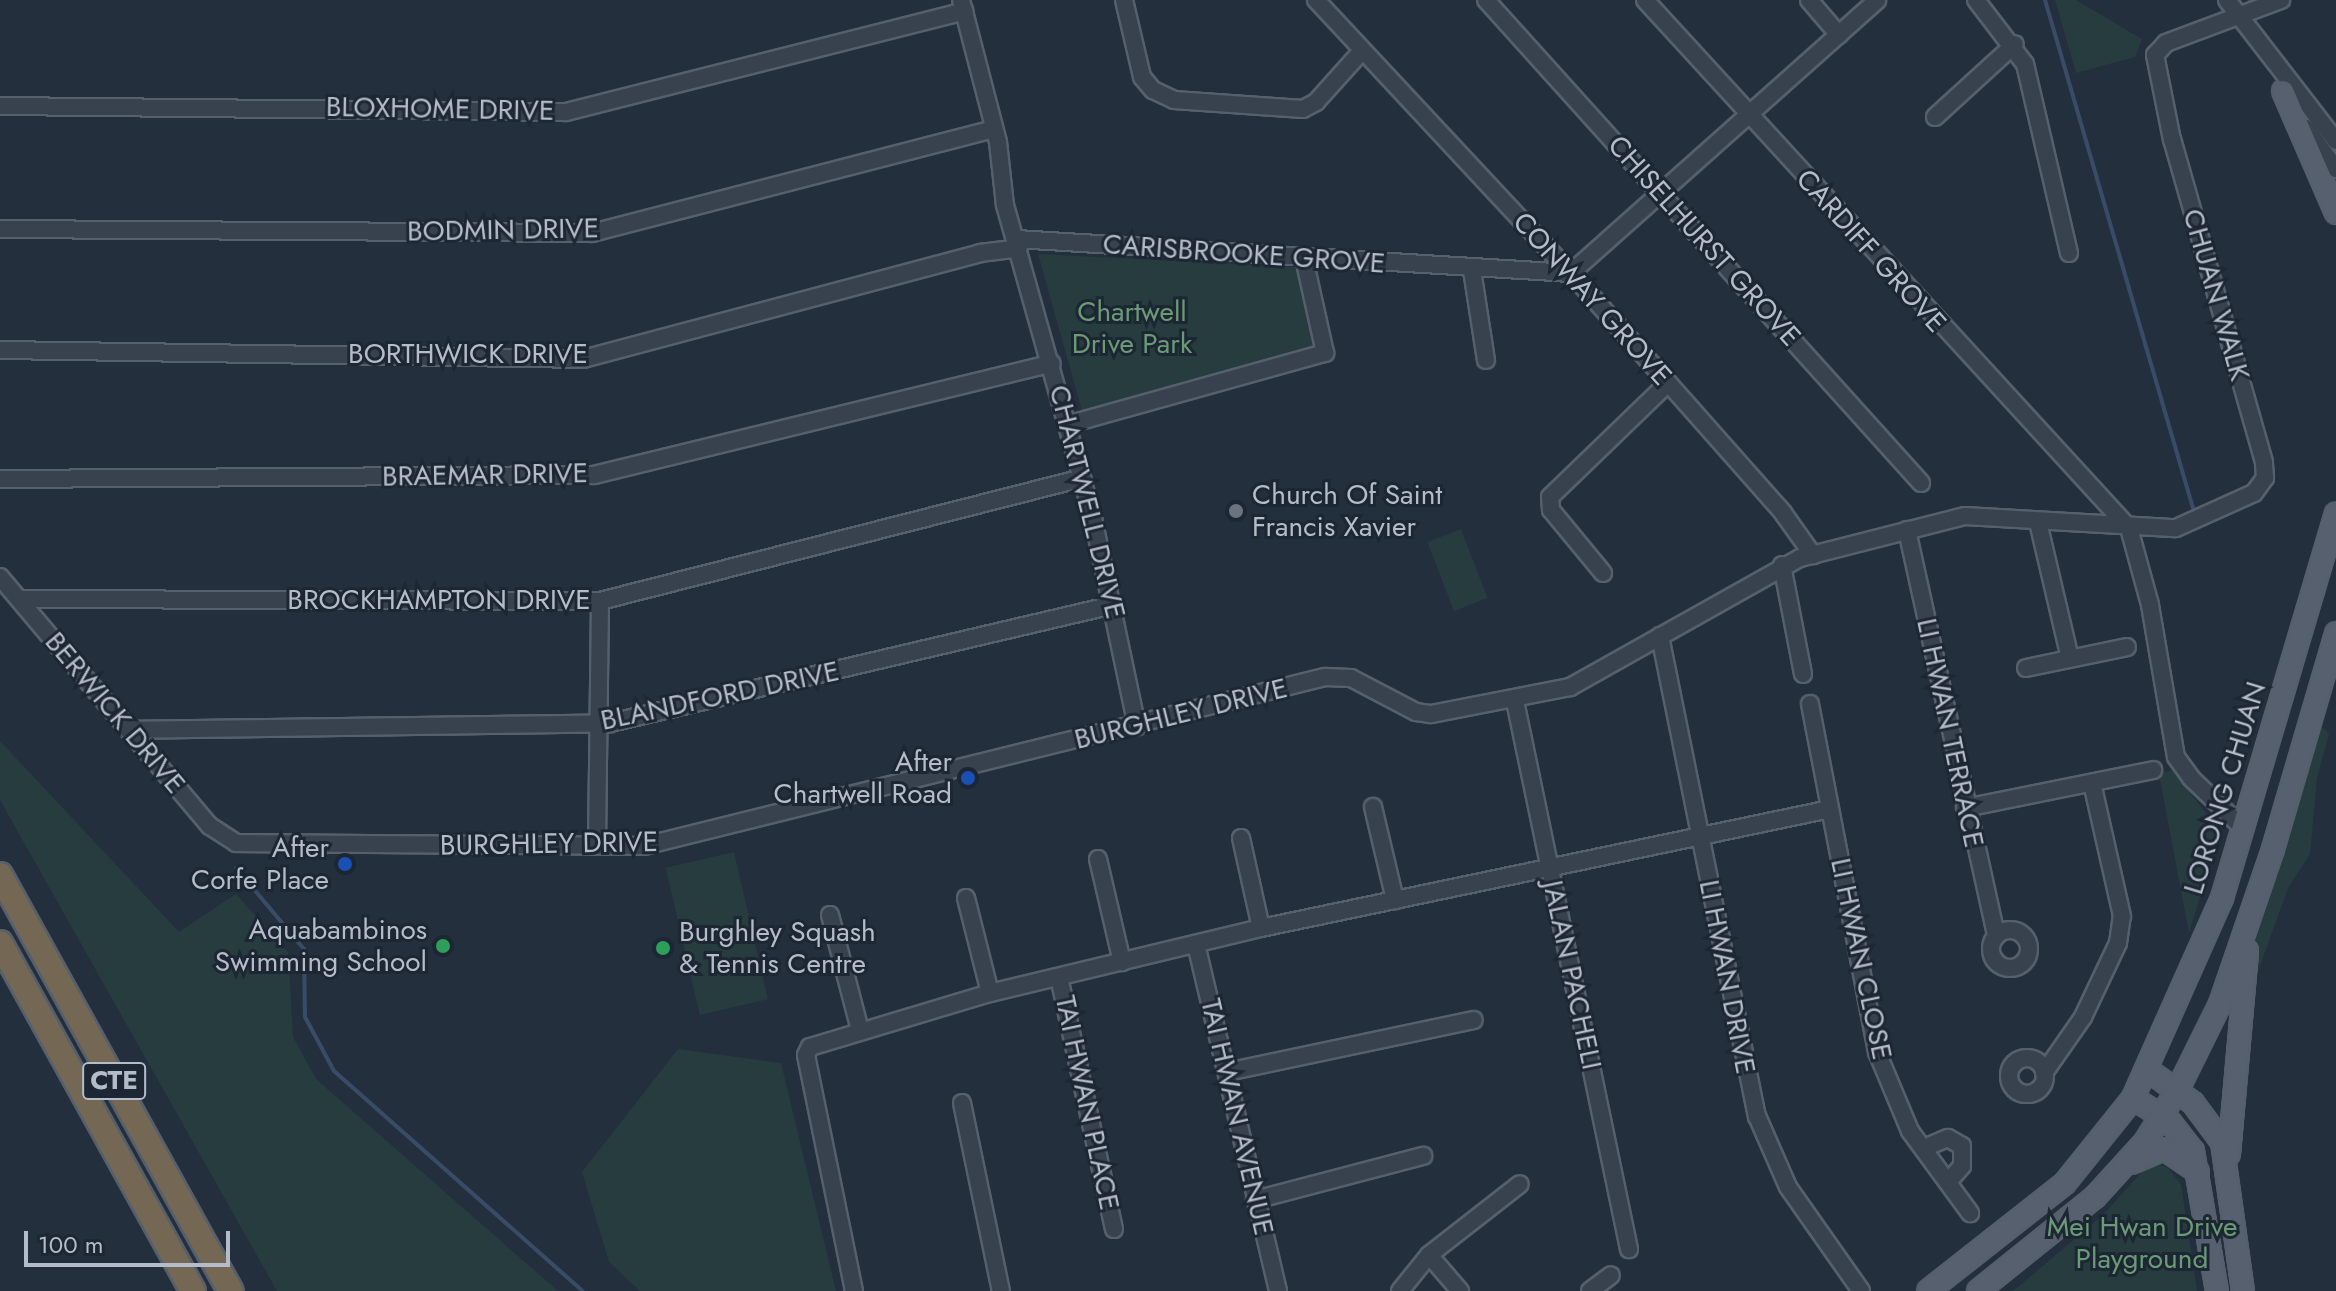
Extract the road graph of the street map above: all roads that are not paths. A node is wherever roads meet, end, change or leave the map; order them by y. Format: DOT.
graph roads {
  1 [pos="1124,0"];
  2 [pos="1316,0"];
  3 [pos="1486,0"];
  4 [pos="1645,0"];
  5 [pos="1809,0"];
  6 [pos="1877,0"];
  7 [pos="1976,0"];
  8 [pos="2227,0"];
  9 [pos="2281,0"];
  10 [pos="962,6"];
  11 [pos="2240,17"];
  12 [pos="1839,35"];
  13 [pos="2015,44"];
  14 [pos="1362,51"];
  15 [pos="2267,52"];
  16 [pos="2283,91"];
  17 [pos="0,106"];
  18 [pos="1750,117"];
  19 [pos="1935,117"];
  20 [pos="994,129"];
  21 [pos="2336,141"];
  22 [pos="2336,169"];
  23 [pos="1662,193"];
  24 [pos="2336,213"];
  25 [pos="0,229"];
  26 [pos="1017,244"];
  27 [pos="2069,253"];
  28 [pos="1304,258"];
  29 [pos="1472,270"];
  30 [pos="1571,273"];
  31 [pos="0,350"];
  32 [pos="1486,360"];
  33 [pos="1052,363"];
  34 [pos="1668,383"];
  35 [pos="1070,424"];
  36 [pos="1083,478"];
  37 [pos="0,479"];
  38 [pos="1921,483"];
  39 [pos="2098,500"];
  40 [pos="2336,514"];
  41 [pos="2038,522"];
  42 [pos="2085,526"];
  43 [pos="2129,528"];
  44 [pos="1907,530"];
  45 [pos="1813,555"];
  46 [pos="1782,565"];
  47 [pos="1603,573"];
  48 [pos="0,577"];
  49 [pos="20,599"];
  50 [pos="600,601"];
  51 [pos="1113,605"];
  52 [pos="2336,633"];
  53 [pos="1660,636"];
  54 [pos="2127,647"];
  55 [pos="2070,658"];
  56 [pos="2026,668"];
  57 [pos="1803,674"];
  58 [pos="1515,701"];
  59 [pos="1810,704"];
  60 [pos="600,723"];
  61 [pos="1137,726"];
  62 [pos="128,730"];
  63 [pos="2153,770"];
  64 [pos="2092,783"];
  65 [pos="1373,807"];
  66 [pos="1965,808"];
  67 [pos="1830,809"];
  68 [pos="2243,828"];
  69 [pos="1699,834"];
  70 [pos="1241,838"];
  71 [pos="236,843"];
  72 [pos="597,846"];
  73 [pos="1098,859"];
  74 [pos="1548,867"];
  75 [pos="0,875"];
  76 [pos="966,898"];
  77 [pos="1395,900"];
  78 [pos="2251,913"];
  79 [pos="830,915"];
  80 [pos="1261,928"];
  81 [pos="1996,935"];
  82 [pos="0,943"];
  83 [pos="1196,944"];
  84 [pos="1122,962"];
  85 [pos="1059,977"];
  86 [pos="990,993"];
  87 [pos="1474,1020"];
  88 [pos="860,1030"];
  89 [pos="2148,1070"];
  90 [pos="1227,1072"];
  91 [pos="2044,1073"];
  92 [pos="2178,1089"];
  93 [pos="2133,1098"];
  94 [pos="962,1103"];
  95 [pos="2162,1116"];
  96 [pos="1924,1148"];
  97 [pos="1423,1156"];
  98 [pos="2229,1166"];
  99 [pos="2121,1170"];
  100 [pos="2198,1172"];
  101 [pos="1949,1181"];
  102 [pos="1520,1184"];
  103 [pos="1255,1200"];
  104 [pos="1970,1213"];
  105 [pos="1114,1229"];
  106 [pos="1629,1249"];
  107 [pos="1429,1255"];
  108 [pos="1611,1275"];
  109 [pos="1277,1289"];
  110 [pos="193,1291"];
  111 [pos="231,1291"];
  112 [pos="854,1291"];
  113 [pos="1001,1291"];
  114 [pos="1258,1291"];
  115 [pos="1400,1291"];
  116 [pos="1460,1291"];
  117 [pos="1590,1291"];
  118 [pos="1861,1291"];
  119 [pos="1928,1291"];
  120 [pos="1978,1291"];
  121 [pos="2217,1291"];
  122 [pos="2243,1291"];
  1 -- 14 [label="street"];
  2 -- 14 [label="street, CONWAY GROVE"];
  3 -- 23 [label="street, CHISELHURST GROVE"];
  4 -- 18 [label="street, CARDIFF GROVE"];
  5 -- 12 [label="street"];
  6 -- 12 [label="street"];
  7 -- 13 [label="street"];
  8 -- 11 [label="street"];
  9 -- 11 [label="street"];
  10 -- 17 [label="street, BLOXHOME DRIVE"];
  10 -- 20 [label="street, CHARTWELL DRIVE"];
  11 -- 15 [label="street"];
  11 -- 43 [label="street, CHUAN WALK"];
  12 -- 18 [label="street"];
  13 -- 19 [label="street"];
  13 -- 27 [label="street"];
  14 -- 30 [label="street, CONWAY GROVE"];
  15 -- 16 [label="street"];
  15 -- 21 [label="street"];
  16 -- 22 [label="street"];
  16 -- 24 [label="main road"];
  18 -- 23 [label="street"];
  18 -- 39 [label="street, CARDIFF GROVE"];
  20 -- 25 [label="street, BODMIN DRIVE"];
  20 -- 26 [label="street, CHARTWELL DRIVE"];
  23 -- 30 [label="street"];
  23 -- 38 [label="street, CHISELHURST GROVE"];
  26 -- 28 [label="street, CARISBROOKE GROVE"];
  26 -- 31 [label="street, BORTHWICK DRIVE"];
  26 -- 33 [label="street, CHARTWELL DRIVE"];
  28 -- 29 [label="street, CARISBROOKE GROVE"];
  28 -- 35 [label="street"];
  29 -- 30 [label="street, CARISBROOKE GROVE"];
  29 -- 32 [label="street"];
  30 -- 34 [label="street, CONWAY GROVE"];
  33 -- 35 [label="street, CHARTWELL DRIVE"];
  33 -- 37 [label="street, BRAEMAR DRIVE"];
  34 -- 45 [label="street, CONWAY GROVE"];
  34 -- 47 [label="street"];
  35 -- 36 [label="street, CHARTWELL DRIVE"];
  36 -- 50 [label="street, BROCKHAMPTON DRIVE"];
  36 -- 51 [label="street, CHARTWELL DRIVE"];
  39 -- 42 [label="street"];
  39 -- 43 [label="street, CARDIFF GROVE"];
  40 -- 68 [label="main road, LORONG CHUAN"];
  41 -- 42 [label="street, BURGHLEY DRIVE"];
  41 -- 44 [label="street, BURGHLEY DRIVE"];
  41 -- 55 [label="street"];
  42 -- 43 [label="street, BURGHLEY DRIVE"];
  43 -- 68 [label="street, CARDIFF GROVE"];
  44 -- 45 [label="street, BURGHLEY DRIVE"];
  44 -- 66 [label="street, LI HWAN TERRACE"];
  45 -- 46 [label="street, BURGHLEY DRIVE"];
  46 -- 53 [label="street, BURGHLEY DRIVE"];
  46 -- 57 [label="street"];
  48 -- 49 [label="street, BERWICK DRIVE"];
  49 -- 50 [label="street, BROCKHAMPTON DRIVE"];
  49 -- 62 [label="street, BERWICK DRIVE"];
  50 -- 60 [label="street"];
  51 -- 60 [label="street, BLANDFORD DRIVE"];
  51 -- 61 [label="street, CHARTWELL DRIVE"];
  52 -- 78 [label="main road"];
  53 -- 58 [label="street, BURGHLEY DRIVE"];
  53 -- 69 [label="street, LI HWAN DRIVE"];
  54 -- 55 [label="street"];
  55 -- 56 [label="street"];
  58 -- 61 [label="street, BURGHLEY DRIVE"];
  58 -- 74 [label="street, JALAN PACHELI"];
  59 -- 67 [label="street, LI HWAN CLOSE"];
  60 -- 62 [label="street, BLANDFORD DRIVE"];
  60 -- 72 [label="street"];
  61 -- 72 [label="street, BURGHLEY DRIVE"];
  62 -- 71 [label="street, BERWICK DRIVE"];
  63 -- 64 [label="street"];
  64 -- 66 [label="street"];
  64 -- 91 [label="street"];
  65 -- 77 [label="street"];
  66 -- 81 [label="street, LI HWAN TERRACE"];
  67 -- 69 [label="street"];
  67 -- 96 [label="street, LI HWAN CLOSE"];
  68 -- 89 [label="main road, LORONG CHUAN"];
  69 -- 74 [label="street"];
  69 -- 118 [label="street, LI HWAN DRIVE"];
  70 -- 80 [label="street"];
  71 -- 72 [label="street, BURGHLEY DRIVE"];
  73 -- 84 [label="street"];
  74 -- 77 [label="street"];
  74 -- 106 [label="street, JALAN PACHELI"];
  75 -- 111 [label="highway, CTE"];
  76 -- 86 [label="street"];
  77 -- 80 [label="street"];
  78 -- 92 [label="main road"];
  78 -- 98 [label="main road"];
  79 -- 88 [label="street"];
  80 -- 83 [label="street"];
  82 -- 110 [label="highway, CTE"];
  83 -- 84 [label="street"];
  83 -- 90 [label="street, TAI HWAN AVENUE"];
  84 -- 85 [label="street"];
  85 -- 86 [label="street"];
  85 -- 105 [label="street, TAI HWAN PLACE"];
  86 -- 88 [label="street"];
  87 -- 90 [label="street"];
  88 -- 112 [label="street"];
  89 -- 92 [label="main road"];
  89 -- 93 [label="main road, LORONG CHUAN"];
  90 -- 103 [label="street, TAI HWAN AVENUE"];
  92 -- 95 [label="main road"];
  92 -- 98 [label="main road"];
  93 -- 95 [label="main road"];
  93 -- 119 [label="main road, LORONG CHUAN"];
  94 -- 113 [label="street"];
  95 -- 99 [label="main road"];
  95 -- 100 [label="main road"];
  96 -- 101 [label="street, LI HWAN CLOSE"];
  96 -- 101 [label="street"];
  97 -- 103 [label="street"];
  98 -- 122 [label="main road"];
  99 -- 100 [label="main road"];
  99 -- 120 [label="main road"];
  100 -- 121 [label="main road"];
  101 -- 104 [label="street, LI HWAN CLOSE"];
  102 -- 107 [label="street"];
  103 -- 109 [label="street, TAI HWAN AVENUE"];
  107 -- 115 [label="street"];
  107 -- 116 [label="street"];
  108 -- 117 [label="street"];
  109 -- 114 [label="street"];
}
